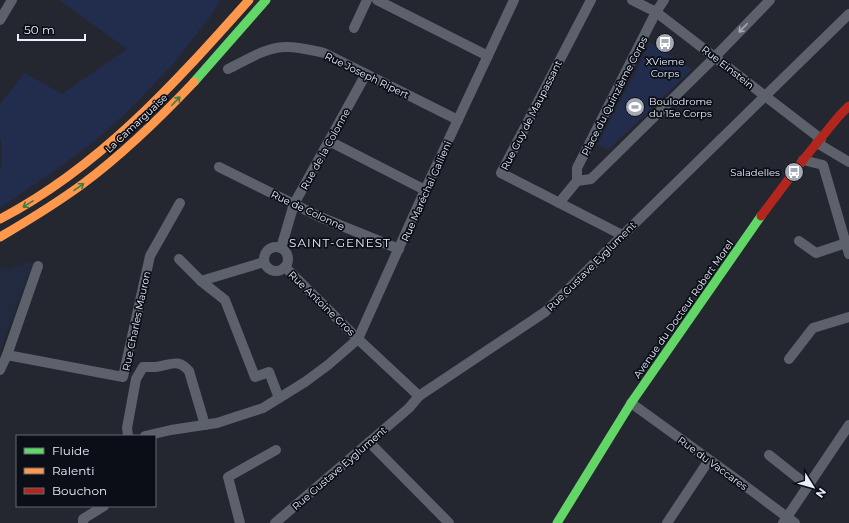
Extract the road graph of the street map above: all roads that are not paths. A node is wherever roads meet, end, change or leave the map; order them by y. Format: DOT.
graph roads {
  1 [pos="12,0"];
  2 [pos="240,0"];
  3 [pos="248,0"];
  4 [pos="266,0"];
  5 [pos="272,0"];
  6 [pos="367,0"];
  7 [pos="377,0"];
  8 [pos="514,0"];
  9 [pos="591,0"];
  10 [pos="632,0"];
  11 [pos="664,0"];
  12 [pos="770,0"];
  13 [pos="656,12"];
  14 [pos="849,14"];
  15 [pos="0,20"];
  16 [pos="354,28"];
  17 [pos="230,41"];
  18 [pos="488,56"];
  19 [pos="715,57"];
  20 [pos="228,69"];
  21 [pos="366,74"];
  22 [pos="765,95"];
  23 [pos="849,100"];
  24 [pos="156,101"];
  25 [pos="849,106"];
  26 [pos="839,116"];
  27 [pos="458,120"];
  28 [pos="329,141"];
  29 [pos="819,141"];
  30 [pos="835,154"];
  31 [pos="803,160"];
  32 [pos="849,162"];
  33 [pos="823,165"];
  34 [pos="220,167"];
  35 [pos="577,181"];
  36 [pos="425,190"];
  37 [pos="180,203"];
  38 [pos="559,203"];
  39 [pos="294,204"];
  40 [pos="0,220"];
  41 [pos="622,235"];
  42 [pos="0,237"];
  43 [pos="799,241"];
  44 [pos="846,243"];
  45 [pos="281,248"];
  46 [pos="399,249"];
  47 [pos="849,254"];
  48 [pos="179,259"];
  49 [pos="264,262"];
  50 [pos="38,266"];
  51 [pos="285,267"];
  52 [pos="201,281"];
  53 [pos="849,317"];
  54 [pos="358,339"];
  55 [pos="7,355"];
  56 [pos="789,359"];
  57 [pos="0,370"];
  58 [pos="419,396"];
  59 [pos="279,398"];
  60 [pos="631,403"];
  61 [pos="205,425"];
  62 [pos="849,425"];
  63 [pos="128,435"];
  64 [pos="149,435"];
  65 [pos="369,442"];
  66 [pos="276,450"];
  67 [pos="769,455"];
  68 [pos="709,460"];
  69 [pos="808,486"];
  70 [pos="102,507"];
  71 [pos="788,521"];
  72 [pos="83,523"];
  73 [pos="240,523"];
  74 [pos="275,523"];
  75 [pos="449,523"];
  76 [pos="557,523"];
  77 [pos="667,523"];
  1 -- 15 [label="street"];
  2 -- 24 [label="main road"];
  3 -- 24 [label="main road, La Camarguaise"];
  4 -- 17 [label="main road, La Camarguaise"];
  5 -- 17 [label="main road"];
  6 -- 16 [label="street"];
  7 -- 18 [label="street"];
  8 -- 18 [label="street, Rue Maréchal Gallieni"];
  9 -- 38 [label="street, Rue Guy de Maupassant"];
  10 -- 13 [label="street, Rue Einstein"];
  11 -- 13 [label="street, Place du Quinzième Corps"];
  12 -- 19 [label="street, one-way"];
  13 -- 19 [label="street, Rue Einstein"];
  13 -- 35 [label="street, Place du Quinzième Corps"];
  14 -- 22 [label="street, Rue Gustave Eyglument"];
  42 -- 17 [label="main road, La Camarguaise, one-way"];
  18 -- 27 [label="street, Rue Maréchal Gallieni"];
  19 -- 22 [label="street, Rue Einstein"];
  19 -- 35 [label="street"];
  20 -- 21 [label="street, Rue Joseph Ripert"];
  21 -- 27 [label="street, Rue Joseph Ripert"];
  21 -- 28 [label="street, Rue de la Colonne"];
  22 -- 29 [label="street, Rue Einstein"];
  22 -- 41 [label="street, Rue Gustave Eyglument"];
  23 -- 26 [label="main road, Avenue du Docteur Robert Morel"];
  24 -- 40 [label="main road, La Camarguaise, one-way"];
  25 -- 26 [label="main road, Avenue du Docteur Robert Morel"];
  26 -- 29 [label="main road, Avenue du Docteur Robert Morel"];
  27 -- 36 [label="street, Rue Maréchal Gallieni"];
  28 -- 36 [label="street"];
  28 -- 39 [label="street, Rue de la Colonne"];
  29 -- 30 [label="street, Rue Einstein"];
  29 -- 31 [label="main road, Avenue du Docteur Robert Morel"];
  30 -- 32 [label="street, Rue Einstein"];
  30 -- 33 [label="street"];
  31 -- 33 [label="street"];
  31 -- 60 [label="main road, Avenue du Docteur Robert Morel"];
  33 -- 44 [label="street"];
  34 -- 39 [label="street, Rue de Colonne"];
  35 -- 38 [label="street, Place du Quinzième Corps"];
  36 -- 46 [label="street, Rue Maréchal Gallieni"];
  37 -- 55 [label="street, Rue Charles Mauron"];
  38 -- 41 [label="street, Rue Guy de Maupassant"];
  39 -- 45 [label="street, Rue de la Colonne"];
  39 -- 46 [label="street, Rue de Colonne"];
  41 -- 58 [label="street, Rue Gustave Eyglument"];
  43 -- 44 [label="street"];
  44 -- 47 [label="street"];
  45 -- 49 [label="street"];
  45 -- 51 [label="street"];
  46 -- 54 [label="street, Rue Maréchal Gallieni"];
  48 -- 52 [label="street"];
  49 -- 51 [label="street"];
  49 -- 52 [label="street"];
  50 -- 55 [label="street"];
  51 -- 54 [label="street, Rue Antoine Gros"];
  52 -- 59 [label="street"];
  53 -- 56 [label="street"];
  54 -- 58 [label="street, Rue Antoine Gros"];
  54 -- 59 [label="street, Rue Maréchal Gallieni"];
  55 -- 57 [label="street"];
  58 -- 65 [label="street, Rue Gustave Eyglument"];
  59 -- 61 [label="street, Rue Maréchal Gallieni"];
  60 -- 68 [label="street, Rue du Vaccares"];
  60 -- 76 [label="main road, Avenue du Docteur Robert Morel"];
  61 -- 63 [label="street"];
  61 -- 64 [label="street, Rue Maréchal Gallieni"];
  62 -- 69 [label="street"];
  65 -- 74 [label="street, Rue Gustave Eyglument"];
  65 -- 75 [label="street"];
  66 -- 73 [label="street"];
  67 -- 69 [label="street"];
  68 -- 71 [label="street, Rue du Vaccares"];
  68 -- 77 [label="street"];
  69 -- 71 [label="street"];
  70 -- 72 [label="street"];
}
